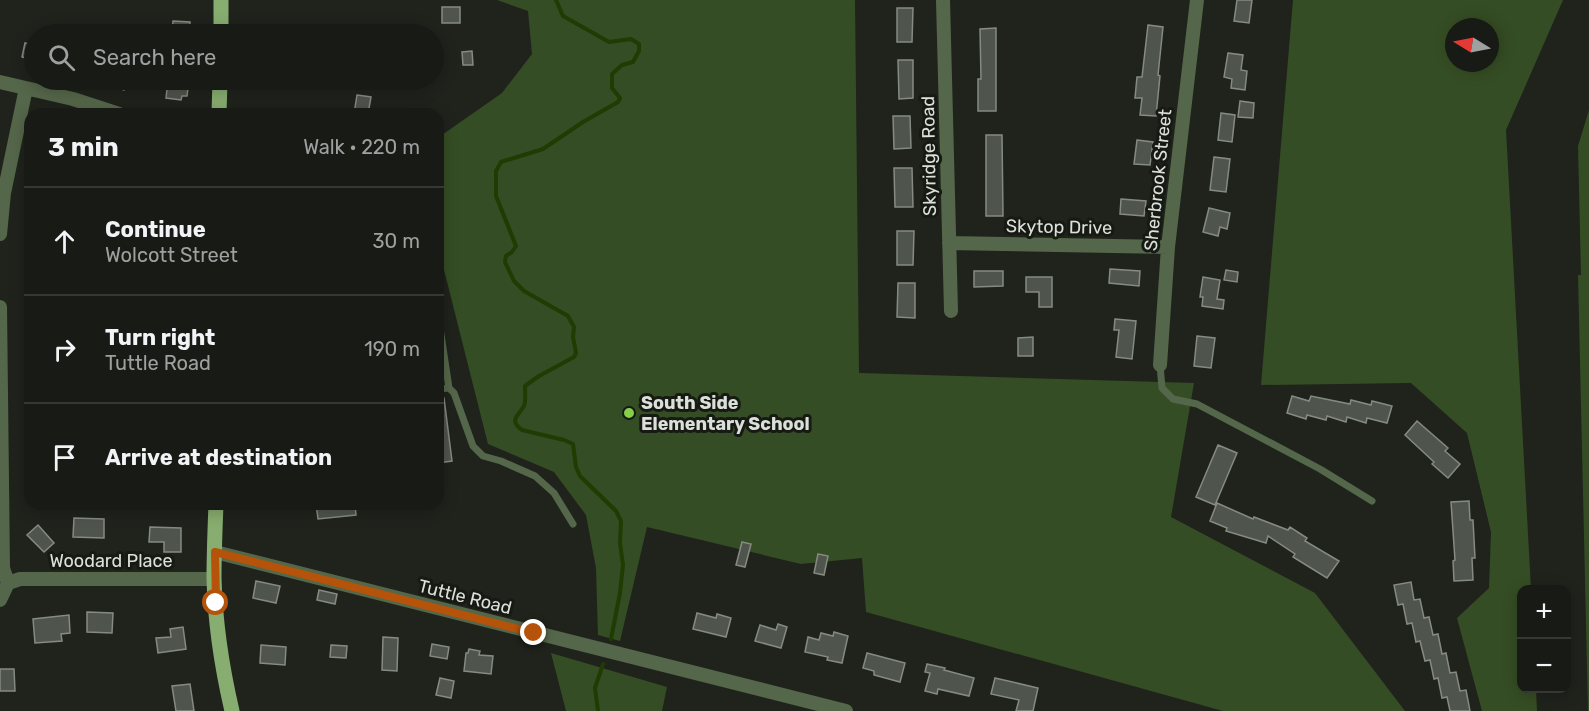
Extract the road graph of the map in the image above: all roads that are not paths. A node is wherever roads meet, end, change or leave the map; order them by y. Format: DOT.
graph roads {
  1 [pos="221,0"];
  2 [pos="943,0"];
  3 [pos="1197,0"];
  4 [pos="221,24"];
  5 [pos="0,82"];
  6 [pos="24,88"];
  7 [pos="26,90"];
  8 [pos="35,90"];
  9 [pos="220,90"];
  10 [pos="101,108"];
  11 [pos="219,108"];
  12 [pos="0,234"];
  13 [pos="949,243"];
  14 [pos="1168,247"];
  15 [pos="0,307"];
  16 [pos="951,311"];
  17 [pos="444,355"];
  18 [pos="1160,365"];
  19 [pos="444,388"];
  20 [pos="449,388"];
  21 [pos="0,403"];
  22 [pos="1372,501"];
  23 [pos="216,510"];
  24 [pos="573,524"];
  25 [pos="215,552"];
  26 [pos="214,579"];
  27 [pos="8,583"];
  28 [pos="0,600"];
  29 [pos="232,711"];
  30 [pos="846,711"];
  1 -- 4 [label="main road"];
  2 -- 13 [label="street, Skyridge Road"];
  3 -- 14 [label="street, Sherbrook Street"];
  5 -- 6 [label="street"];
  7 -- 12 [label="street"];
  8 -- 10 [label="street"];
  9 -- 11 [label="main road"];
  13 -- 14 [label="street, Skytop Drive"];
  13 -- 16 [label="street, Skyridge Road"];
  14 -- 18 [label="street, Sherbrook Street"];
  15 -- 21 [label="street"];
  17 -- 20 [label="lane"];
  18 -- 22 [label="lane"];
  19 -- 20 [label="lane"];
  20 -- 24 [label="lane"];
  21 -- 27 [label="street"];
  23 -- 25 [label="main road"];
  25 -- 26 [label="main road"];
  25 -- 30 [label="street, Tuttle Road"];
  26 -- 27 [label="street, Woodard Place"];
  26 -- 29 [label="main road"];
  27 -- 28 [label="street"];
}
